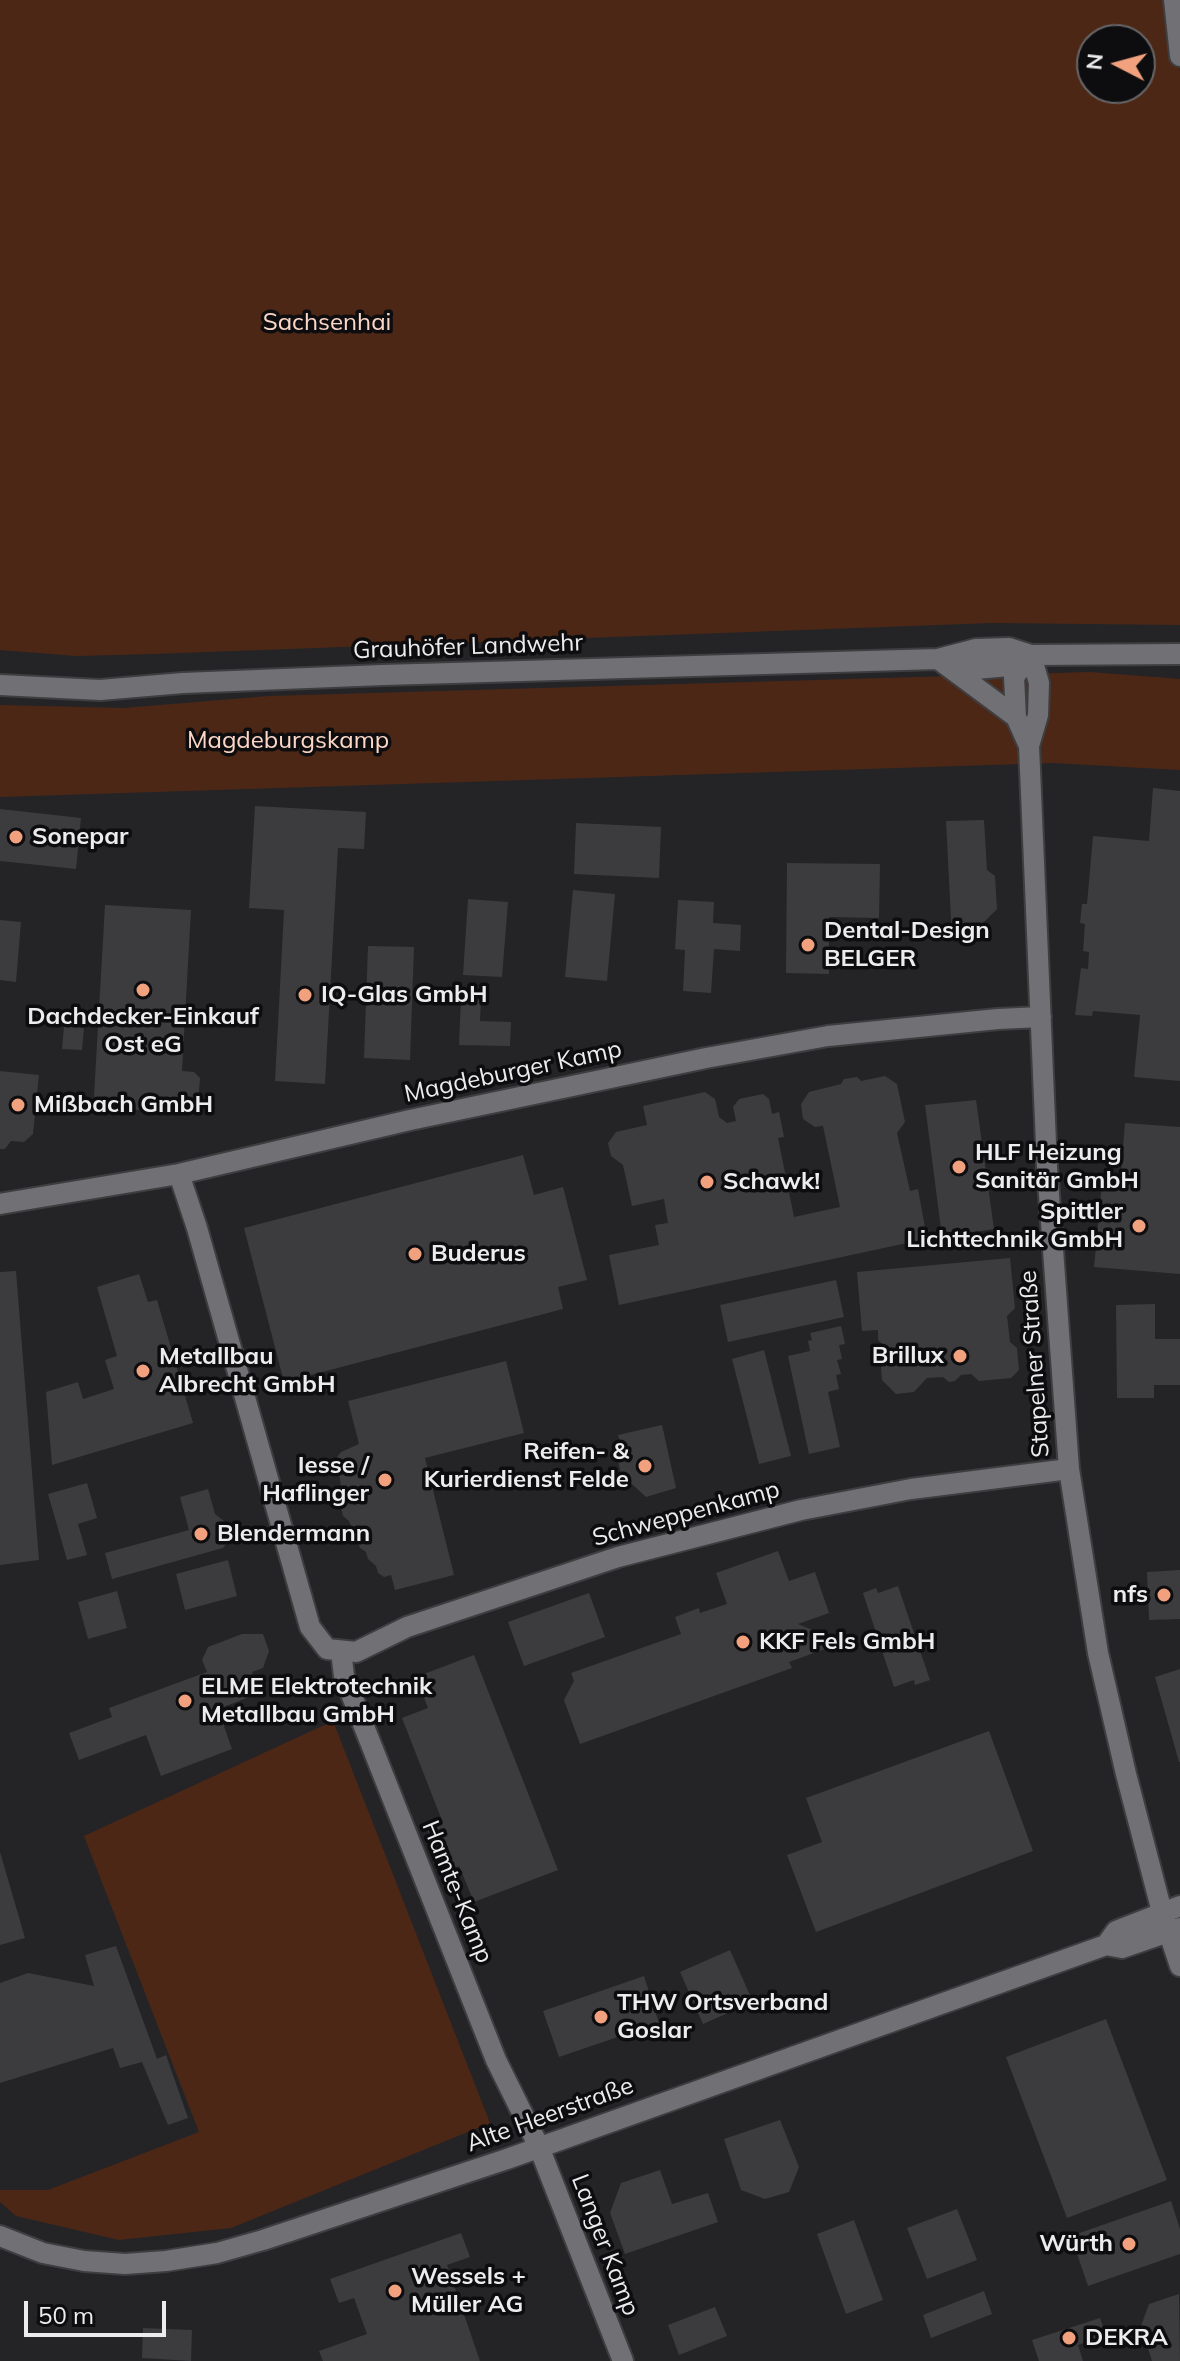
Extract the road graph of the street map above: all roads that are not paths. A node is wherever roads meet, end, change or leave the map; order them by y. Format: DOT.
graph roads {
  1 [pos="1174,0"];
  2 [pos="1180,56"];
  3 [pos="1180,654"];
  4 [pos="1031,655"];
  5 [pos="938,659"];
  6 [pos="0,685"];
  7 [pos="1016,717"];
  8 [pos="1029,746"];
  9 [pos="1041,1017"];
  10 [pos="179,1174"];
  11 [pos="0,1204"];
  12 [pos="1069,1469"];
  13 [pos="334,1650"];
  14 [pos="1171,1909"];
  15 [pos="1175,1930"];
  16 [pos="1106,1945"];
  17 [pos="1180,1966"];
  18 [pos="539,2147"];
  19 [pos="0,2236"];
  20 [pos="623,2361"];
  1 -- 2 [label="street"];
  3 -- 4 [label="street, Grauhöfer Landwehr"];
  4 -- 5 [label="street, Grauhöfer Landwehr"];
  4 -- 7 [label="street, Stapelner Straße"];
  4 -- 8 [label="street, Stapelner Straße"];
  5 -- 6 [label="street, Grauhöfer Landwehr"];
  5 -- 7 [label="street"];
  7 -- 8 [label="street, Stapelner Straße"];
  8 -- 9 [label="street, Stapelner Straße"];
  9 -- 10 [label="street, Magdeburger Kamp"];
  9 -- 12 [label="street, Stapelner Straße"];
  10 -- 11 [label="street, Magdeburger Kamp"];
  10 -- 13 [label="street, Hamte-Kamp"];
  12 -- 13 [label="street, Schweppenkamp"];
  12 -- 14 [label="street, Stapelner Straße"];
  13 -- 18 [label="street, Hamte-Kamp"];
  14 -- 15 [label="street, Stapelner Straße"];
  14 -- 16 [label="street, Alte Heerstraße"];
  15 -- 16 [label="street, Alte Heerstraße"];
  15 -- 17 [label="street, Stapelner Straße"];
  16 -- 18 [label="street, Alte Heerstraße"];
  18 -- 19 [label="street, Alte Heerstraße"];
  18 -- 20 [label="street, Langer Kamp"];
}
